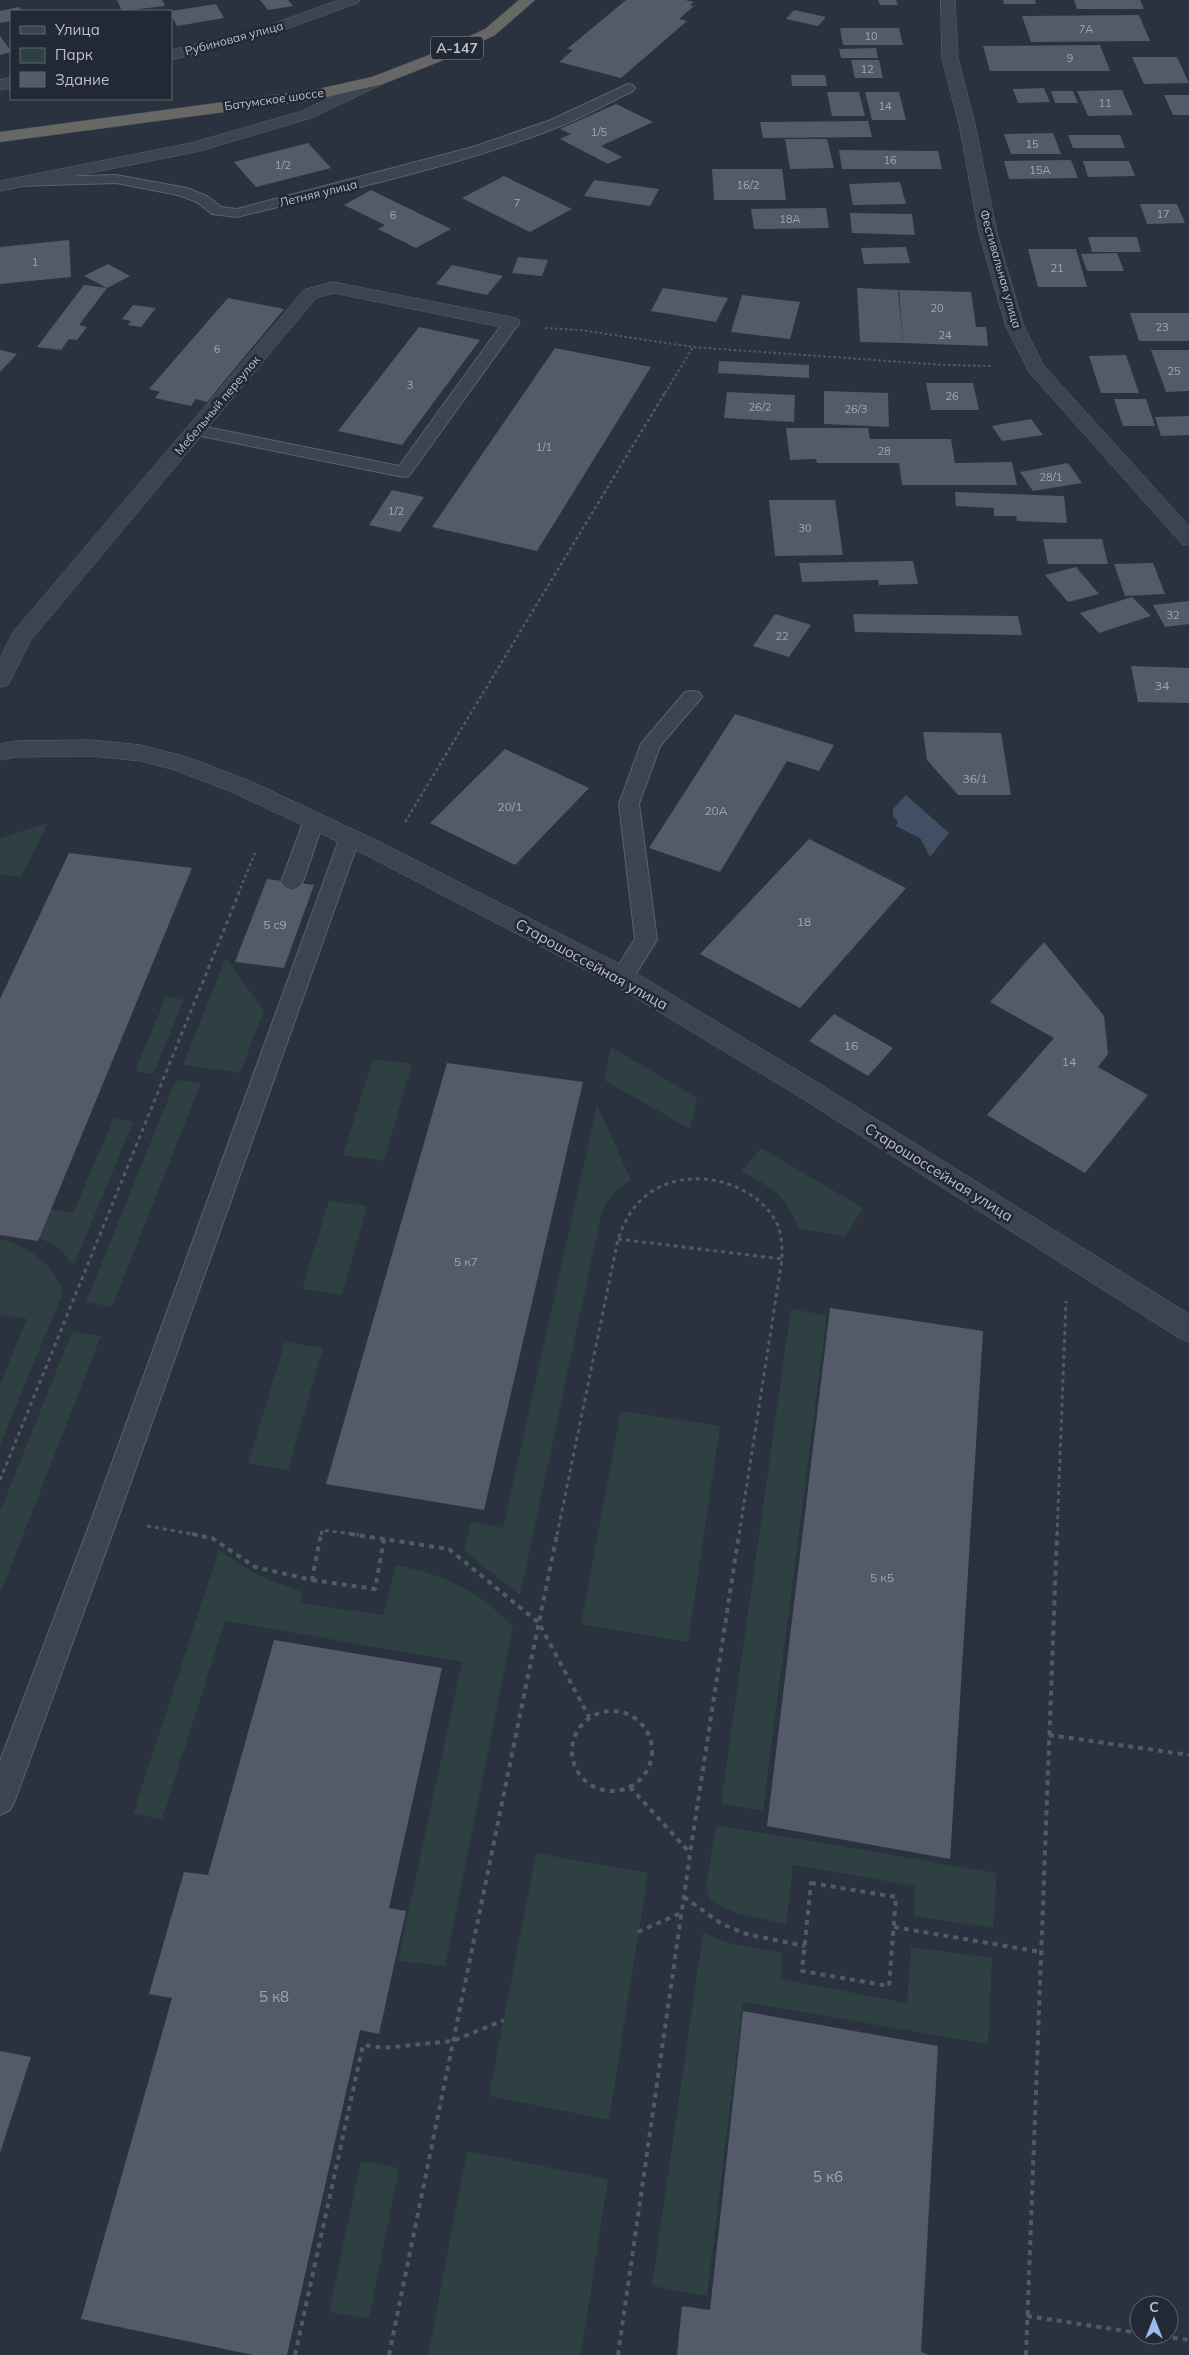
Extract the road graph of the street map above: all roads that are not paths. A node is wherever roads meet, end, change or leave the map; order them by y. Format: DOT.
graph roads {
  1 [pos="353,0"];
  2 [pos="528,0"];
  3 [pos="948,0"];
  4 [pos="172,55"];
  5 [pos="377,81"];
  6 [pos="628,88"];
  7 [pos="0,138"];
  8 [pos="8,184"];
  9 [pos="511,323"];
  10 [pos="196,430"];
  11 [pos="1189,539"];
  12 [pos="0,680"];
  13 [pos="692,697"];
  14 [pos="0,752"];
  15 [pos="314,820"];
  16 [pos="350,837"];
  17 [pos="292,882"];
  18 [pos="622,976"];
  19 [pos="1189,1329"];
  20 [pos="0,1800"];
  1 -- 4 [label="street, Рубиновая улица"];
  2 -- 5 [label="highway, Батумское шоссе / А-147"];
  3 -- 11 [label="street, Фестивальная улица"];
  5 -- 7 [label="highway, Батумское шоссе / А-147"];
  5 -- 8 [label="street"];
  6 -- 8 [label="lane, Летняя улица"];
  9 -- 10 [label="street, Мебельный переулок"];
  9 -- 10 [label="lane"];
  10 -- 12 [label="street, Мебельный переулок"];
  13 -- 18 [label="lane"];
  14 -- 15 [label="street, Старошоссейная улица"];
  15 -- 16 [label="street, Старошоссейная улица"];
  15 -- 17 [label="lane"];
  16 -- 18 [label="street, Старошоссейная улица"];
  16 -- 20 [label="lane"];
  18 -- 19 [label="street, Старошоссейная улица"];
}
